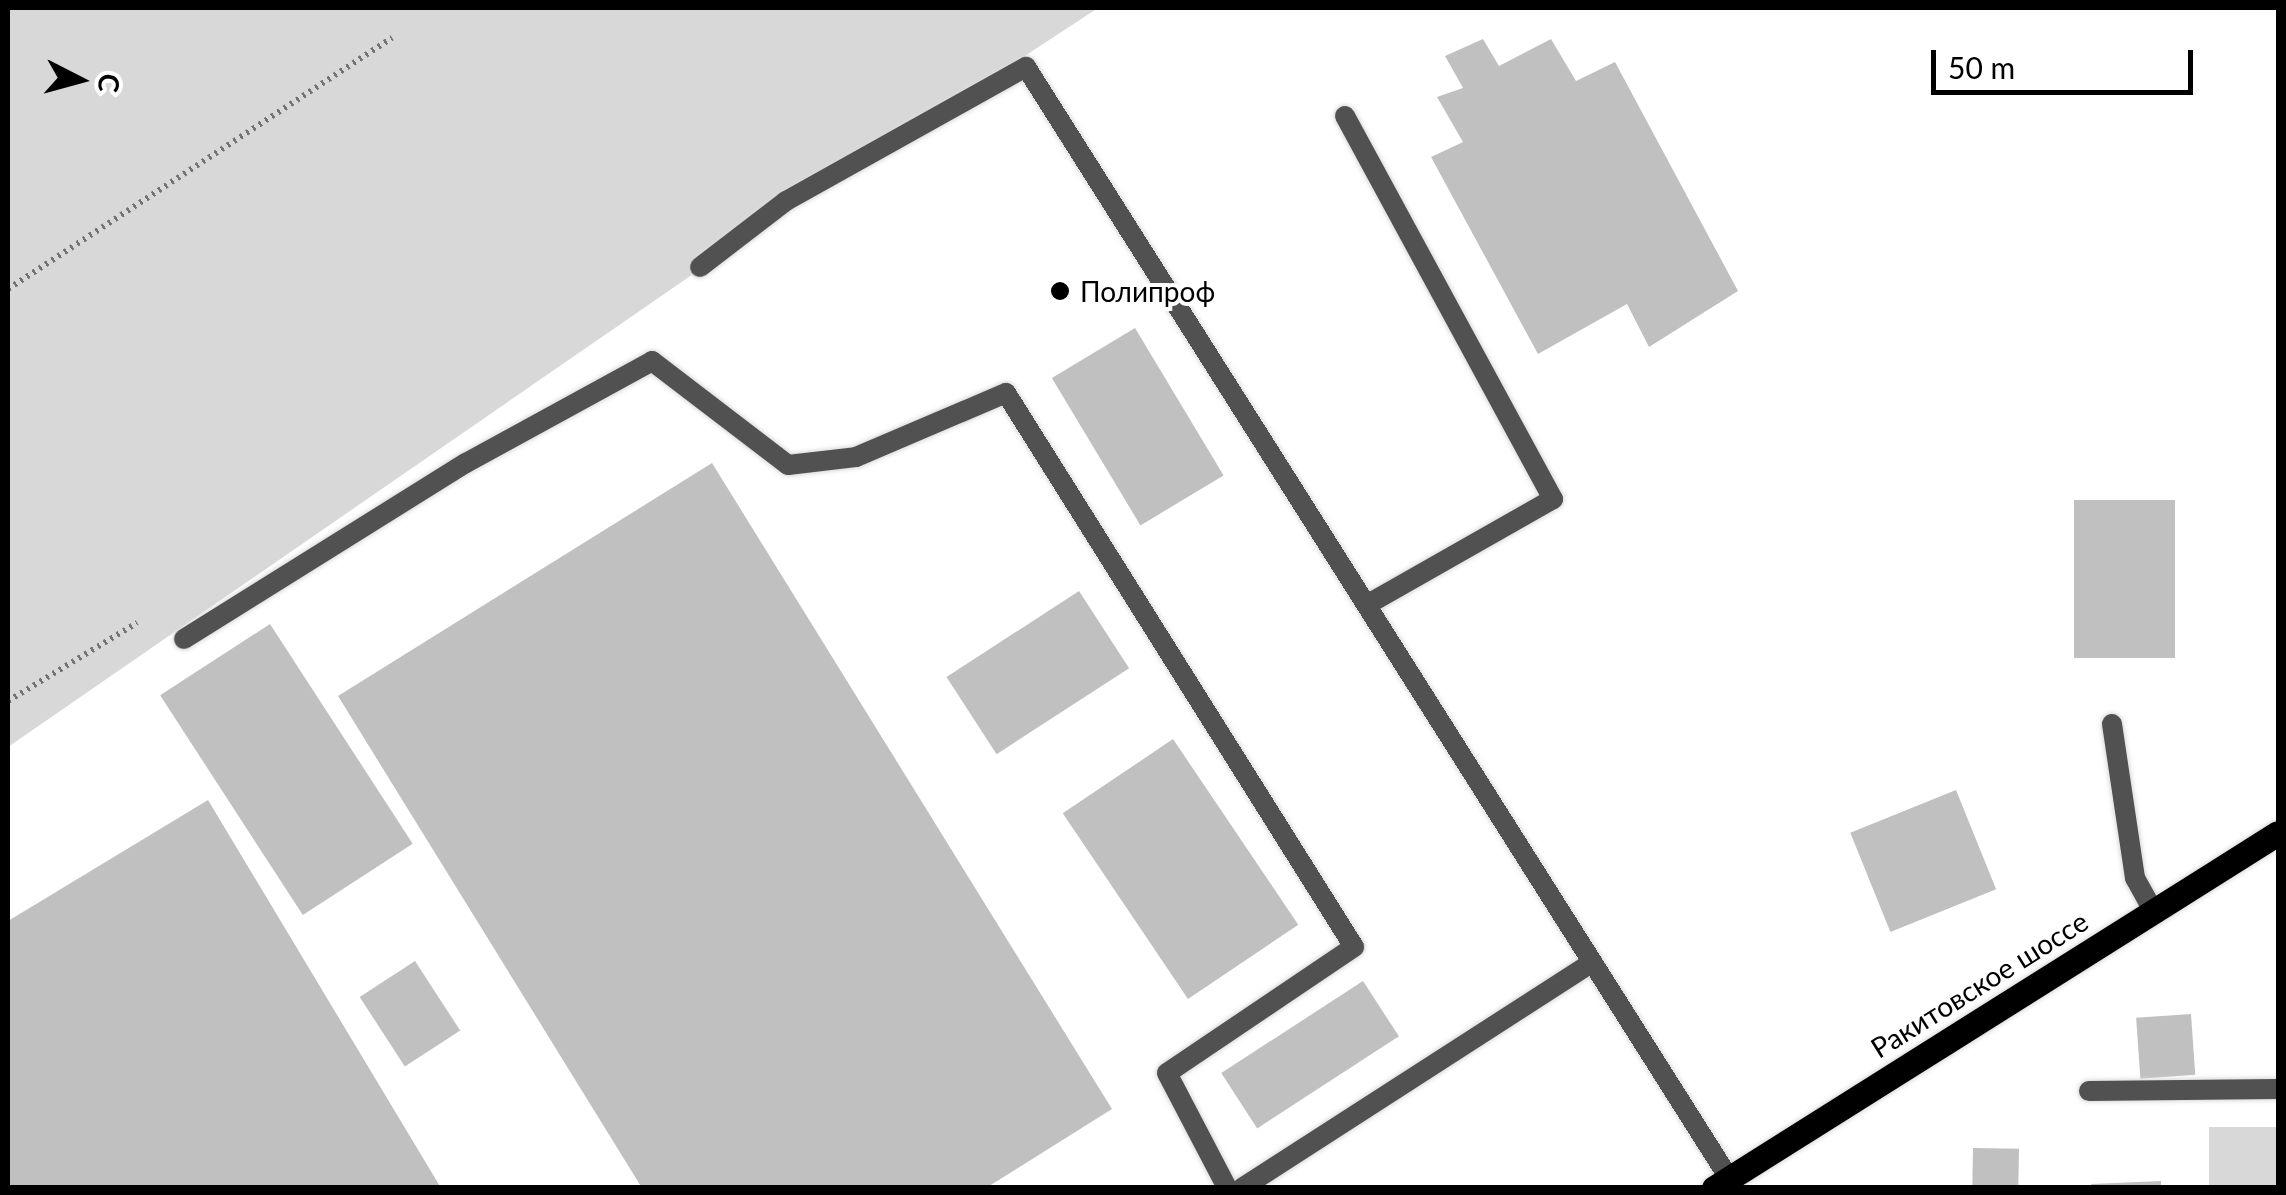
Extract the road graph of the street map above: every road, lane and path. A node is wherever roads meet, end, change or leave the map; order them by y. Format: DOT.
graph roads {
  1 [pos="392,38"];
  2 [pos="1346,116"];
  3 [pos="700,267"];
  4 [pos="8,289"];
  5 [pos="1368,604"];
  6 [pos="137,624"];
  7 [pos="184,639"];
  8 [pos="8,701"];
  9 [pos="2112,724"];
  10 [pos="2278,832"];
  11 [pos="2153,910"];
  12 [pos="1594,962"];
  13 [pos="2278,1089"];
  14 [pos="2089,1091"];
  15 [pos="1722,1182"];
  16 [pos="1227,1188"];
  17 [pos="1242,1188"];
  1 -- 4 [label="path"];
  2 -- 5 [label="lane"];
  3 -- 5 [label="lane"];
  5 -- 12 [label="lane"];
  6 -- 8 [label="path"];
  7 -- 16 [label="lane"];
  9 -- 11 [label="lane"];
  10 -- 11 [label="main road, Ракитовское шоссе"];
  11 -- 15 [label="main road, Ракитовское шоссе"];
  12 -- 15 [label="lane"];
  12 -- 17 [label="lane"];
  13 -- 14 [label="lane"];
}
